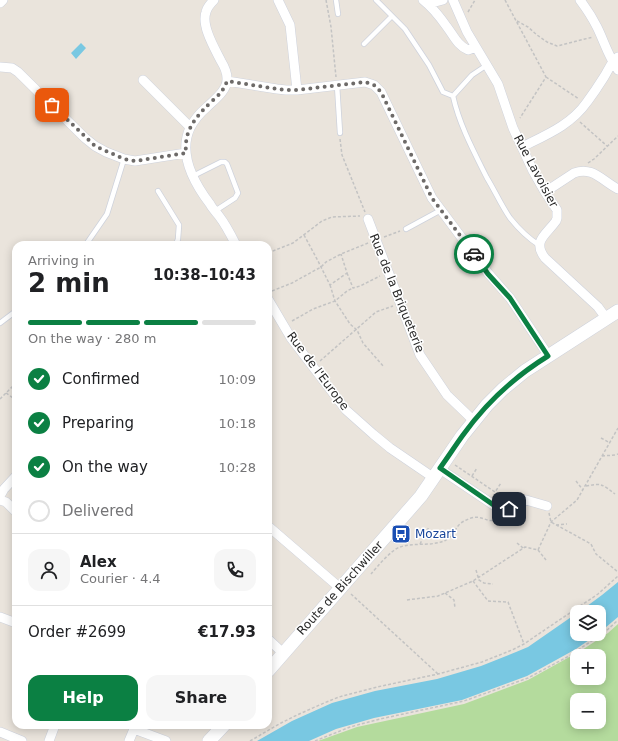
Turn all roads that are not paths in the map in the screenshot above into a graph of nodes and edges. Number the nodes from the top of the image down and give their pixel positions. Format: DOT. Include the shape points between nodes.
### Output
graph roads {
  1 [pos="3,0"];
  2 [pos="214,0"];
  3 [pos="278,0"];
  4 [pos="336,0"];
  5 [pos="376,0"];
  6 [pos="443,0"];
  7 [pos="453,0"];
  8 [pos="580,0"];
  9 [pos="426,2"];
  10 [pos="0,3"];
  11 [pos="338,14"];
  12 [pos="392,16"];
  13 [pos="364,44"];
  14 [pos="476,47"];
  15 [pos="615,59"];
  16 [pos="487,65"];
  17 [pos="0,67"];
  18 [pos="618,70"];
  19 [pos="143,80"];
  20 [pos="227,81"];
  21 [pos="337,85"];
  22 [pos="297,90"];
  23 [pos="453,96"];
  24 [pos="190,127"];
  25 [pos="340,133"];
  26 [pos="522,147"];
  27 [pos="186,153"];
  28 [pos="124,159"];
  29 [pos="193,176"];
  30 [pos="618,189"];
  31 [pos="158,191"];
  32 [pos="545,192"];
  33 [pos="215,210"];
  34 [pos="441,210"];
  35 [pos="368,219"];
  36 [pos="406,229"];
  37 [pos="88,241"];
  38 [pos="178,241"];
  39 [pos="234,241"];
  40 [pos="539,245"];
  41 [pos="272,306"];
  42 [pos="618,311"];
  43 [pos="12,314"];
  44 [pos="606,318"];
  45 [pos="0,323"];
  46 [pos="548,356"];
  47 [pos="474,421"];
  48 [pos="442,470"];
  49 [pos="12,481"];
  50 [pos="0,496"];
  51 [pos="0,500"];
  52 [pos="547,506"];
  53 [pos="12,508"];
  54 [pos="272,529"];
  55 [pos="341,587"];
  56 [pos="0,617"];
  57 [pos="12,622"];
  58 [pos="272,643"];
  59 [pos="283,653"];
  60 [pos="272,666"];
  61 [pos="54,729"];
  62 [pos="220,729"];
  63 [pos="0,732"];
  64 [pos="22,741"];
  65 [pos="49,741"];
  66 [pos="129,741"];
  67 [pos="166,741"];
  68 [pos="209,741"];
  1 -- 10 [label="street"];
  2 -- 20 [label="street" via="206,12 205,22 226,71"];
  3 -- 22 [label="street" via="290,25"];
  4 -- 11 [label="lane"];
  5 -- 12 [label="lane"];
  6 -- 9 [label="street"];
  7 -- 14 [label="street, Rue Lavoisier"];
  8 -- 15 [label="street"];
  9 -- 14 [label="street" via="461,47 468,50"];
  12 -- 13 [label="lane"];
  12 -- 23 [label="lane" via="405,29 429,65 442,92"];
  14 -- 16 [label="street, Rue Lavoisier"];
  15 -- 18 [label="street"];
  15 -- 26 [label="street" via="586,104 574,117 558,130"];
  16 -- 23 [label="lane" via="472,75"];
  16 -- 26 [label="street, Rue Lavoisier" via="498,84"];
  17 -- 28 [label="street" via="12,68 18,72 95,146"];
  19 -- 24 [label="street"];
  20 -- 22 [label="street" via="281,90"];
  20 -- 24 [label="street"];
  21 -- 22 [label="street"];
  21 -- 25 [label="lane"];
  21 -- 34 [label="street" via="365,82 374,85 381,92 432,198"];
  23 -- 40 [label="lane" via="456,110 476,156 501,204 530,240"];
  24 -- 27 [label="street" via="186,139"];
  26 -- 32 [label="street, Rue Lavoisier"];
  27 -- 28 [label="street" via="135,161"];
  27 -- 29 [label="street"];
  28 -- 37 [label="lane" via="107,214"];
  29 -- 33 [label="street"];
  29 -- 33 [label="lane" via="220,162 227,164 238,194"];
  30 -- 32 [label="street" via="588,171 578,171"];
  31 -- 38 [label="lane" via="179,225"];
  32 -- 40 [label="street, Rue Lavoisier" via="557,210 557,218"];
  33 -- 39 [label="street"];
  34 -- 36 [label="lane"];
  34 -- 46 [label="street" via="488,274 510,298"];
  35 -- 47 [label="street, Rue de la Briqueterie" via="420,355 446,395"];
  40 -- 44 [label="street" via="545,258 598,307"];
  41 -- 48 [label="street, Rue de l'Europe" via="291,338 346,410 390,448"];
  42 -- 44 [label="main road, Route de Bischwiller"];
  43 -- 45 [label="lane"];
  44 -- 46 [label="main road, Route de Bischwiller"];
  46 -- 47 [label="main road, Route de Bischwiller" via="503,389"];
  47 -- 48 [label="main road, Route de Bischwiller"];
  48 -- 52 [label="street, Rue de l'Europe" via="498,508 509,509 526,500"];
  48 -- 55 [label="main road, Route de Bischwiller"];
  49 -- 50 [label="street"];
  51 -- 53 [label="street"];
  54 -- 55 [label="street"];
  55 -- 59 [label="main road, Route de Bischwiller"];
  56 -- 57 [label="street"];
  58 -- 59 [label="street"];
  59 -- 60 [label="main road, Route de Bischwiller"];
  61 -- 65 [label="street"];
  62 -- 68 [label="main road"];
  63 -- 64 [label="street"];
  66 -- 67 [label="street" via="134,729"];
}
